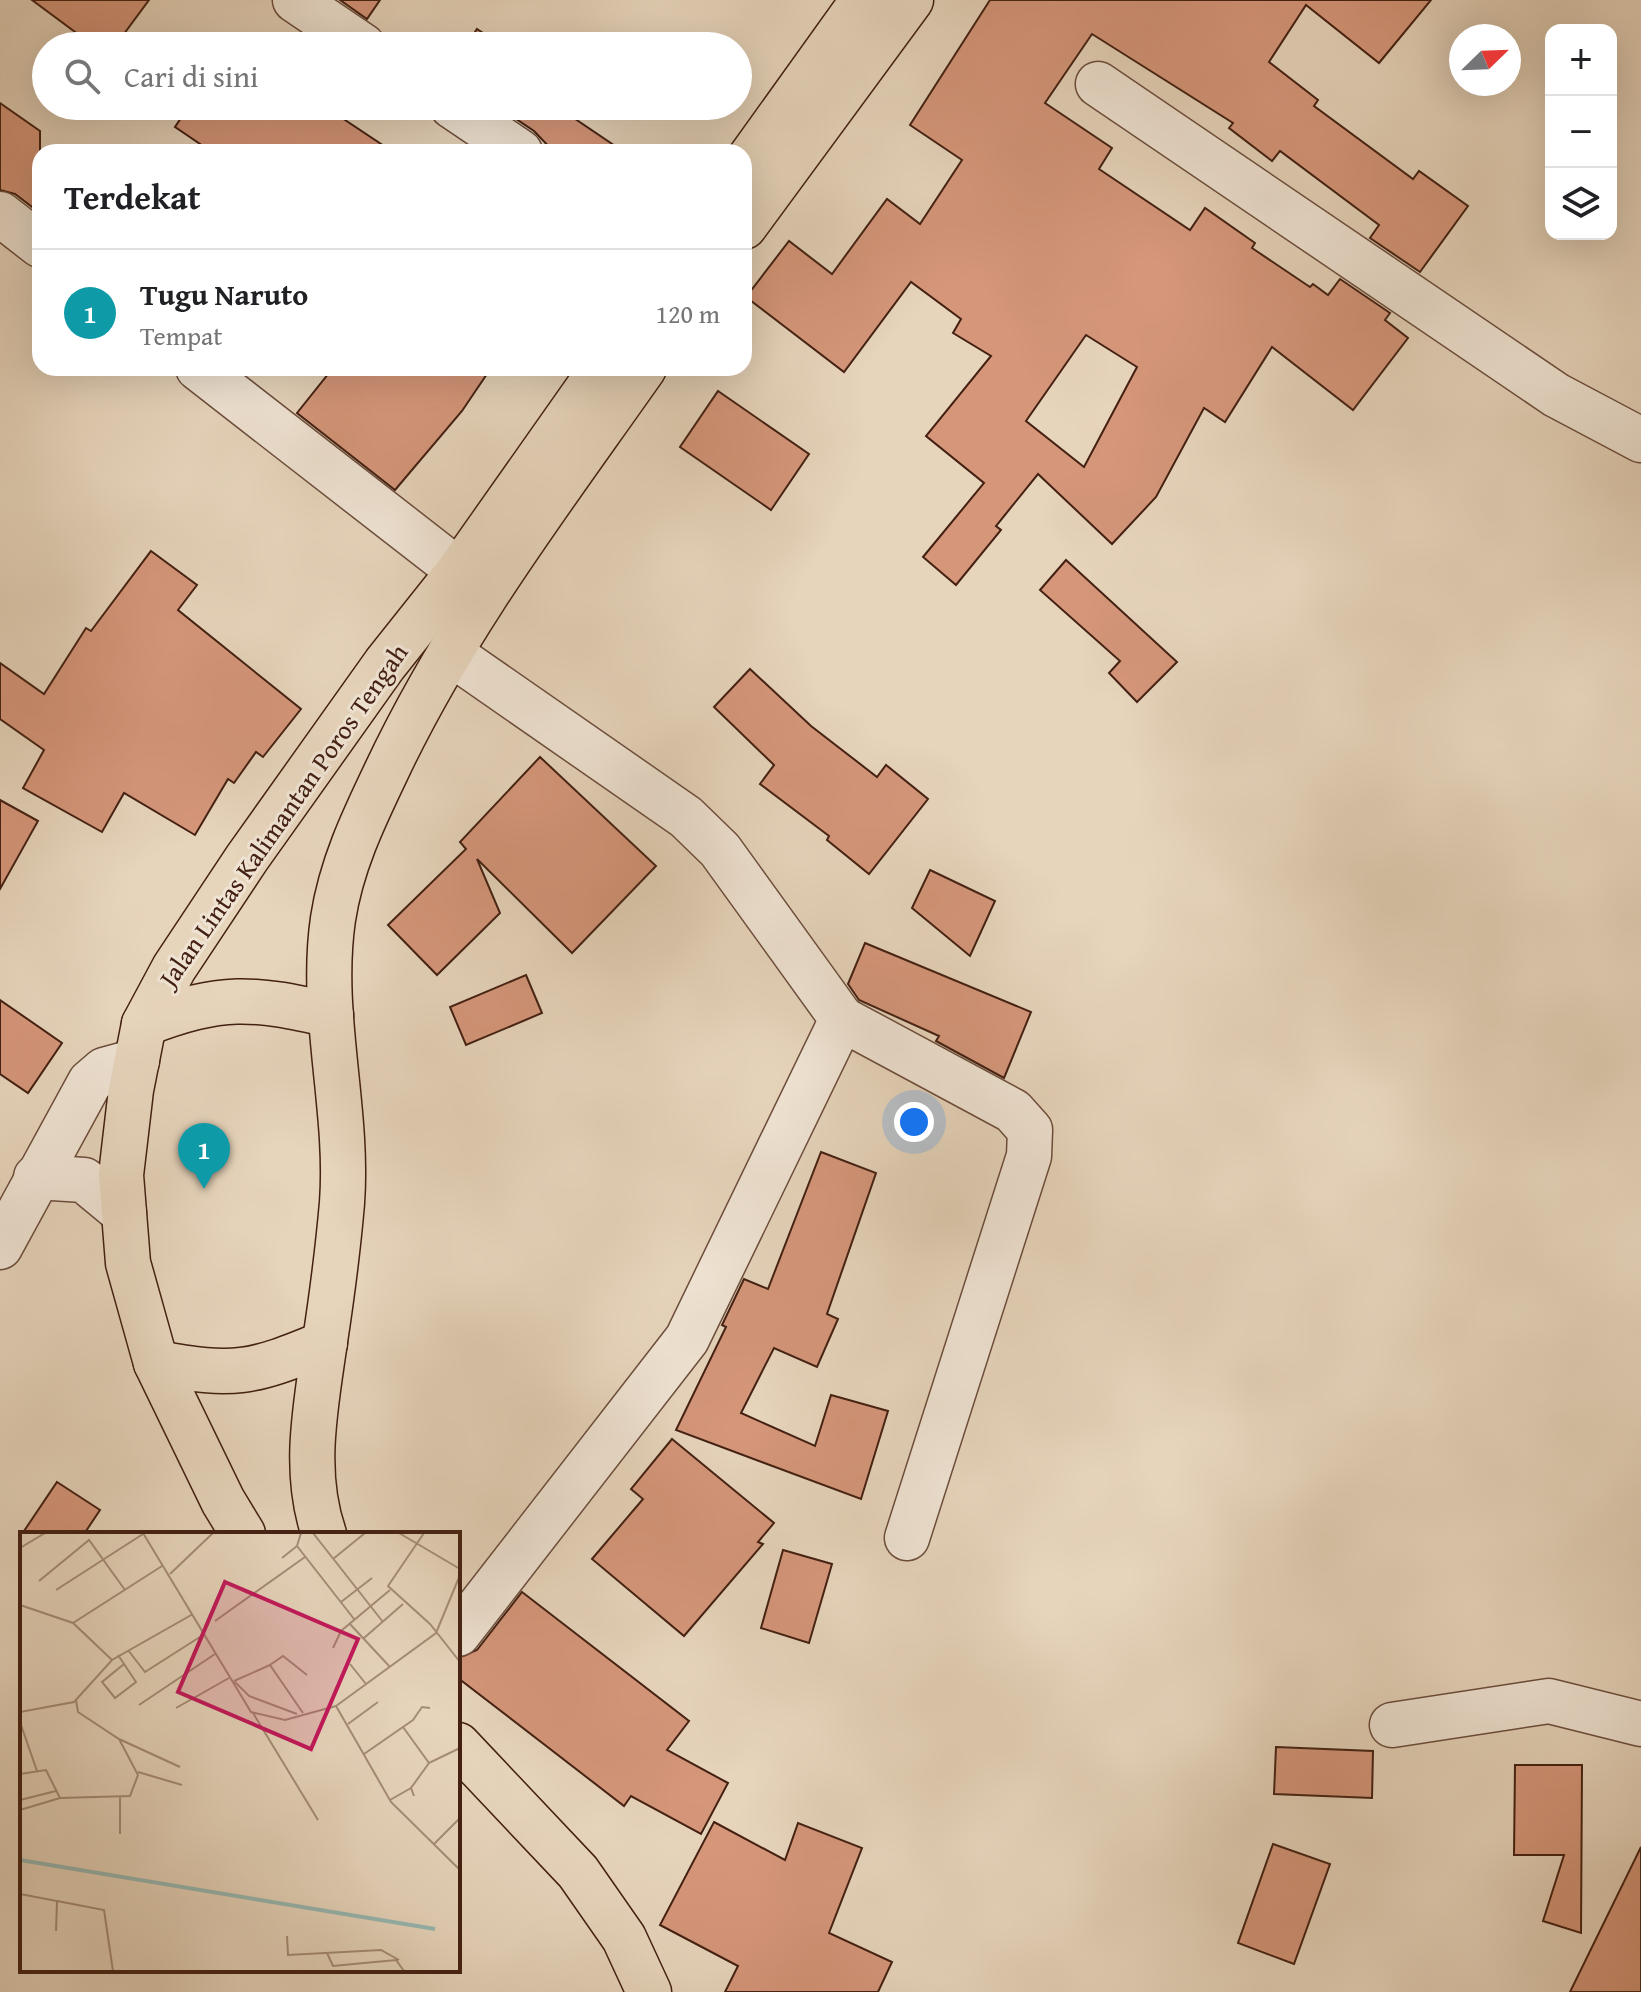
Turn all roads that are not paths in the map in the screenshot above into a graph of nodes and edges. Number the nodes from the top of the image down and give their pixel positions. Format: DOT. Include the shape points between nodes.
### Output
graph roads {
  1 [pos="295,0"];
  2 [pos="863,0"];
  3 [pos="911,0"];
  4 [pos="342,32"];
  5 [pos="1098,84"];
  6 [pos="473,120"];
  7 [pos="508,144"];
  8 [pos="752,155"];
  9 [pos="0,214"];
  10 [pos="752,216"];
  11 [pos="32,239"];
  12 [pos="208,376"];
  13 [pos="596,376"];
  14 [pos="638,376"];
  15 [pos="1641,440"];
  16 [pos="459,571"];
  17 [pos="450,653"];
  18 [pos="331,1015"];
  19 [pos="842,1019"];
  20 [pos="140,1042"];
  21 [pos="36,1177"];
  22 [pos="124,1213"];
  23 [pos="0,1247"];
  24 [pos="325,1343"];
  25 [pos="156,1363"];
  26 [pos="242,1532"];
  27 [pos="323,1532"];
  28 [pos="907,1538"];
  29 [pos="460,1631"];
  30 [pos="1641,1724"];
  31 [pos="1392,1725"];
  32 [pos="460,1747"];
  33 [pos="649,1992"];
  1 -- 4 [label="street"];
  2 -- 8 [label="main road"];
  3 -- 10 [label="main road"];
  5 -- 15 [label="street" via="1556,395"];
  6 -- 7 [label="street"];
  9 -- 11 [label="street"];
  12 -- 16 [label="street"];
  13 -- 16 [label="main road, Jalan Lintas Kalimantan Poros Tengah"];
  14 -- 17 [label="main road, Jalan Lintas Kalimantan Poros Tengah"];
  16 -- 20 [label="main road, Jalan Lintas Kalimantan Poros Tengah" via="385,664 247,858 174,968"];
  17 -- 18 [label="main road, Jalan Lintas Kalimantan Poros Tengah" via="421,697 349,849 333,920"];
  17 -- 19 [label="street" via="686,817 720,850"];
  18 -- 20 [label="main road" via="267,1000 232,999"];
  18 -- 24 [label="main road, Jalan Lintas Kalimantan Poros Tengah" via="342,1200"];
  19 -- 28 [label="street" via="1013,1111 1030,1130 1029,1156"];
  19 -- 29 [label="street" via="687,1339"];
  20 -- 21 [label="street" via="90,1082"];
  20 -- 22 [label="main road, Jalan Lintas Kalimantan Poros Tengah" via="121,1175"];
  21 -- 22 [label="street" via="84,1180"];
  21 -- 23 [label="street"];
  22 -- 25 [label="main road, Jalan Lintas Kalimantan Poros Tengah" via="128,1263"];
  24 -- 25 [label="main road" via="263,1369 238,1372"];
  24 -- 27 [label="main road, Jalan Lintas Kalimantan Poros Tengah" via="312,1451 316,1512"];
  25 -- 26 [label="main road, Jalan Lintas Kalimantan Poros Tengah"];
  30 -- 31 [label="street" via="1549,1701"];
  32 -- 33 [label="main road" via="578,1872 624,1938"];
}
